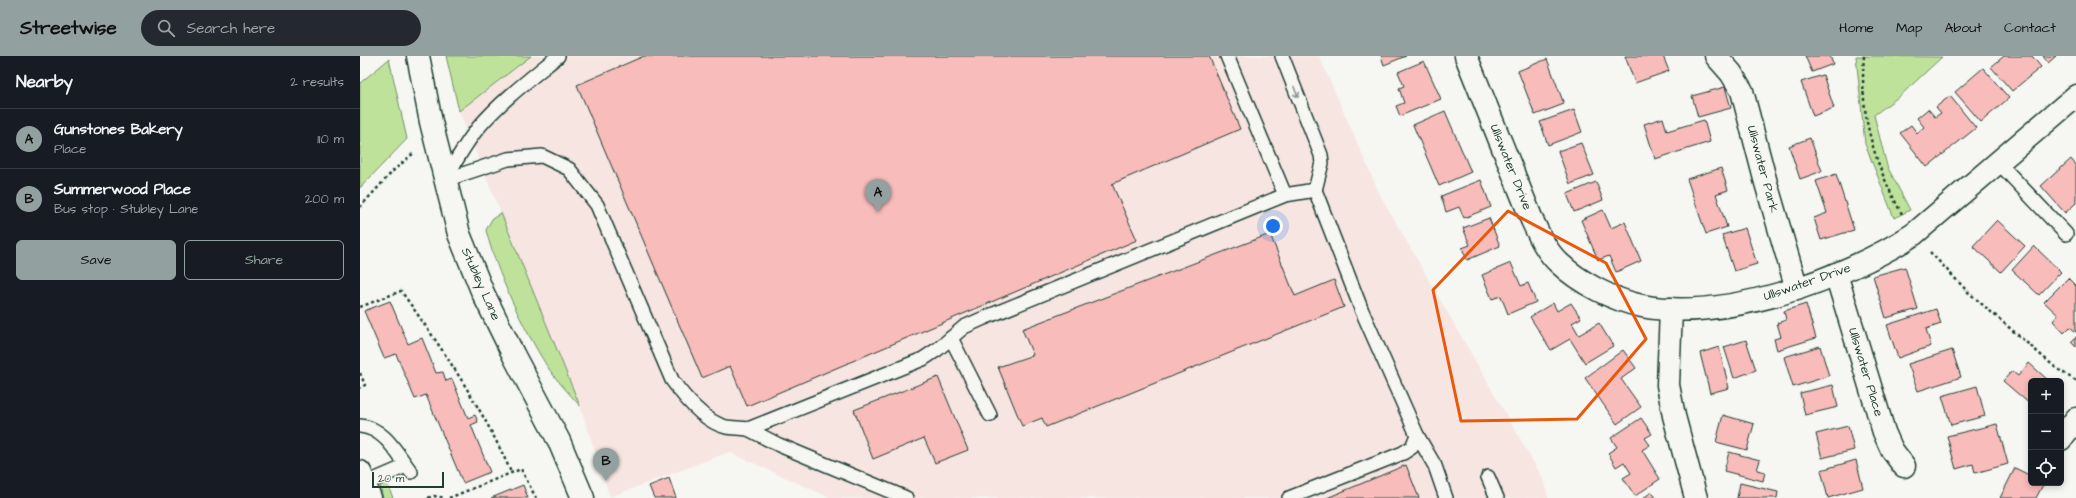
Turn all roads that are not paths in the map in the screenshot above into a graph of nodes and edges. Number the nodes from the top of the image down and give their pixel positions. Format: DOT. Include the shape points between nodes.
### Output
graph roads {
  1 [pos="418,56"];
  2 [pos="558,56"];
  3 [pos="1227,56"];
  4 [pos="1282,56"];
  5 [pos="1466,56"];
  6 [pos="1716,56"];
  7 [pos="2076,96"];
  8 [pos="1998,162"];
  9 [pos="444,180"];
  10 [pos="1315,190"];
  11 [pos="1285,195"];
  12 [pos="2066,234"];
  13 [pos="1836,274"];
  14 [pos="1797,289"];
  15 [pos="1671,309"];
  16 [pos="951,338"];
  17 [pos="990,415"];
  18 [pos="2076,419"];
  19 [pos="360,426"];
  20 [pos="748,429"];
  21 [pos="1417,435"];
  22 [pos="2064,435"];
  23 [pos="1904,466"];
  24 [pos="1488,477"];
  25 [pos="365,485"];
  26 [pos="583,498"];
  27 [pos="906,498"];
  28 [pos="1289,498"];
  29 [pos="1446,498"];
  30 [pos="1497,498"];
  31 [pos="1696,498"];
  1 -- 9 [label="street, Stubley Lane"];
  2 -- 9 [label="lane" via="515,91 478,128"];
  3 -- 11 [label="lane"];
  4 -- 10 [label="lane, one-way" via="1321,155 1322,163"];
  5 -- 15 [label="street, Ullswater Drive" via="1544,245 1559,263 1582,280 1611,295 1640,306"];
  6 -- 14 [label="street, Ullswater Park" via="1731,72 1742,91"];
  7 -- 8 [label="street, Ullswater Drive"];
  8 -- 12 [label="lane"];
  8 -- 13 [label="street, Ullswater Drive" via="1914,234 1863,263"];
  9 -- 20 [label="lane" via="508,159 542,156 568,170 597,205 672,380 703,414 725,426"];
  9 -- 26 [label="street, Stubley Lane" via="459,234 483,293 559,441"];
  10 -- 11 [label="lane"];
  10 -- 21 [label="lane" via="1362,311"];
  11 -- 16 [label="lane" via="984,318 964,327"];
  13 -- 14 [label="street, Ullswater Drive"];
  13 -- 23 [label="street, Ullswater Place" via="1884,432 1892,450"];
  14 -- 15 [label="street, Ullswater Drive" via="1749,301"];
  15 -- 31 [label="street" via="1668,385"];
  16 -- 17 [label="lane"];
  16 -- 20 [label="lane" via="923,359"];
  18 -- 22 [label="street"];
  19 -- 25 [label="lane" via="382,434 408,469"];
  20 -- 27 [label="lane" via="779,445"];
  21 -- 28 [label="lane" via="1412,447 1403,453"];
  21 -- 29 [label="lane" via="1434,466"];
  24 -- 30 [label="lane"];
}
